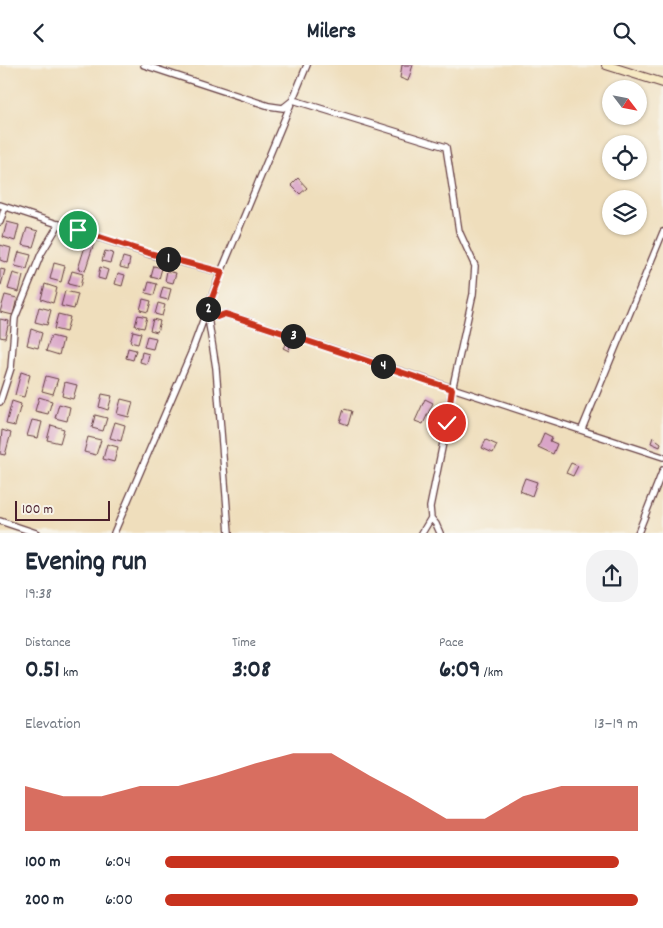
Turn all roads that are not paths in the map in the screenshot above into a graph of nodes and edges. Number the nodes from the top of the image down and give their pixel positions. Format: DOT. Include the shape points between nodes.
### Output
graph roads {
  1 [pos="144,65"];
  2 [pos="307,65"];
  3 [pos="606,65"];
  4 [pos="663,83"];
  5 [pos="293,100"];
  6 [pos="2,206"];
  7 [pos="0,222"];
  8 [pos="59,224"];
  9 [pos="663,231"];
  10 [pos="222,272"];
  11 [pos="207,311"];
  12 [pos="452,389"];
  13 [pos="0,402"];
  14 [pos="582,429"];
  15 [pos="663,457"];
  16 [pos="663,470"];
  17 [pos="431,518"];
  18 [pos="0,521"];
  19 [pos="36,533"];
  20 [pos="114,533"];
  21 [pos="229,533"];
  22 [pos="422,533"];
  23 [pos="440,533"];
  24 [pos="638,533"];
  1 -- 5 [label="street" via="269,106 283,108"];
  2 -- 5 [label="street"];
  3 -- 4 [label="main road"];
  5 -- 10 [label="street"];
  5 -- 12 [label="street" via="446,147 460,231 475,266 473,294"];
  6 -- 7 [label="street"];
  6 -- 8 [label="street"];
  8 -- 10 [label="street" via="158,256"];
  8 -- 13 [label="street" via="41,253 15,318 11,368"];
  9 -- 14 [label="street"];
  10 -- 11 [label="street"];
  11 -- 12 [label="street" via="217,317 232,316"];
  11 -- 20 [label="street"];
  11 -- 21 [label="street" via="216,368"];
  12 -- 14 [label="street"];
  12 -- 17 [label="street" via="430,507"];
  14 -- 15 [label="street"];
  16 -- 24 [label="street"];
  17 -- 22 [label="street"];
  17 -- 23 [label="street"];
  18 -- 19 [label="street"];
}
